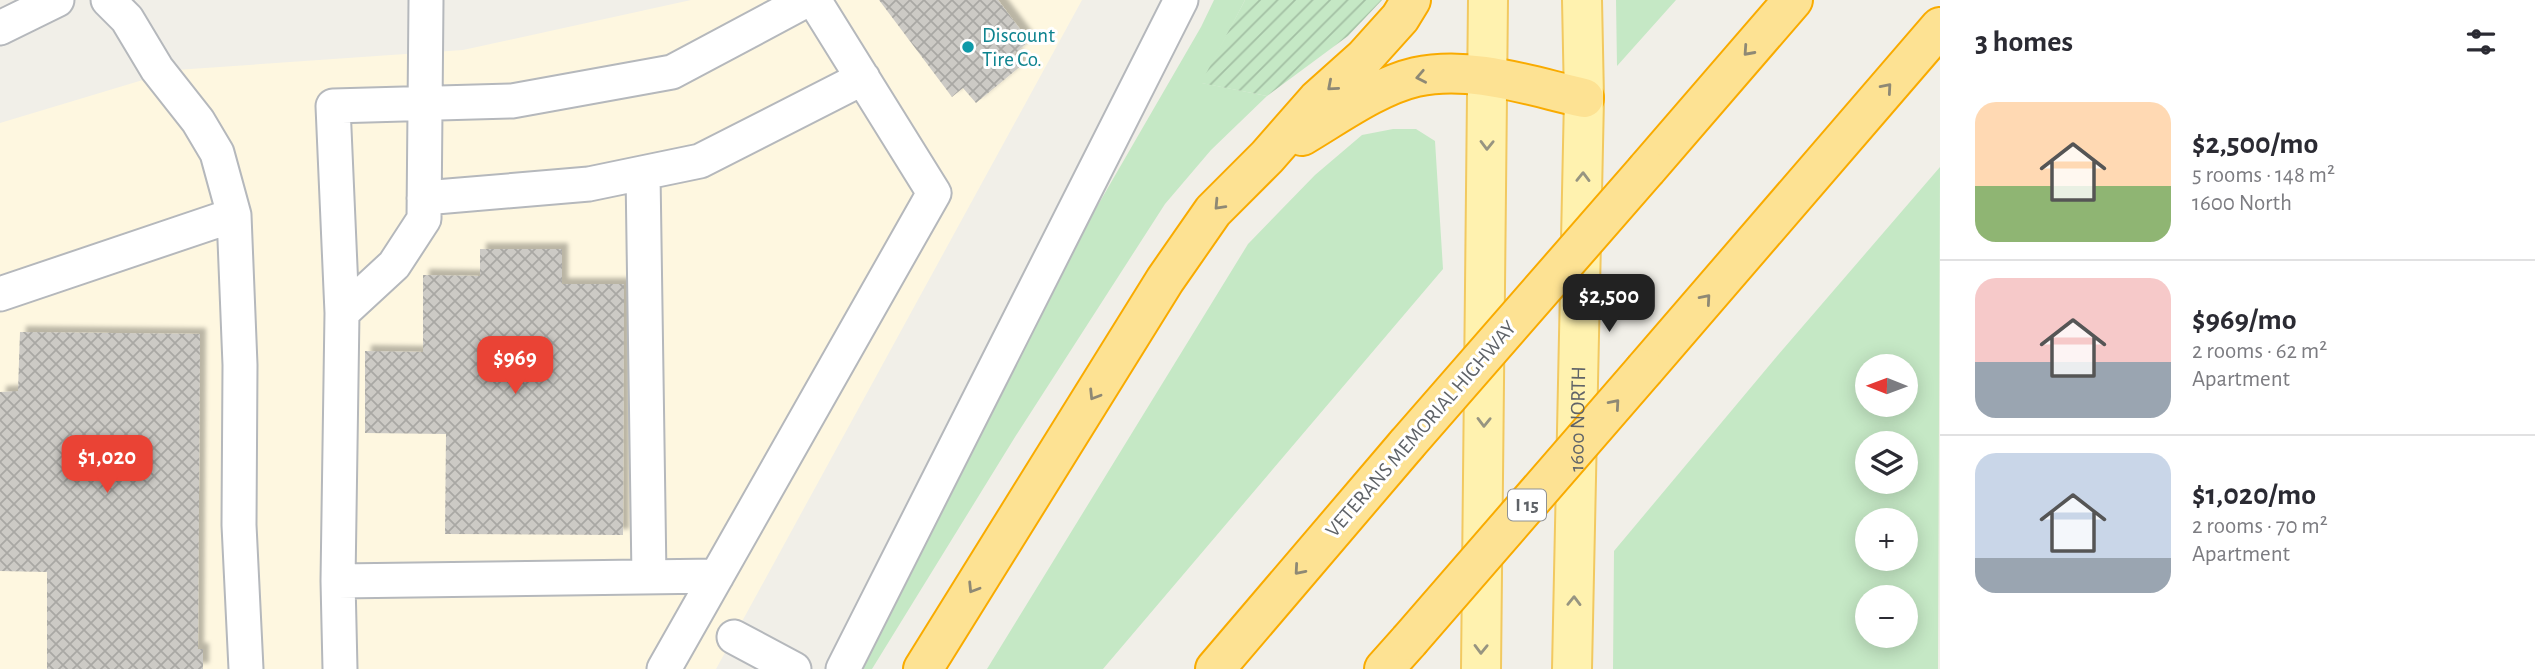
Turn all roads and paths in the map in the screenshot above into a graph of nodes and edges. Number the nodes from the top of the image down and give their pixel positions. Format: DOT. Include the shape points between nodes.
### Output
graph roads {
  1 [pos="57,0"];
  2 [pos="108,0"];
  3 [pos="425,0"];
  4 [pos="807,0"];
  5 [pos="814,0"];
  6 [pos="1181,0"];
  7 [pos="1411,0"];
  8 [pos="1488,0"];
  9 [pos="1581,0"];
  10 [pos="1793,0"];
  11 [pos="1940,27"];
  12 [pos="0,28"];
  13 [pos="1488,77"];
  14 [pos="863,78"];
  15 [pos="1584,98"];
  16 [pos="425,103"];
  17 [pos="1267,157"];
  18 [pos="643,173"];
  19 [pos="424,198"];
  20 [pos="234,215"];
  21 [pos="0,295"];
  22 [pos="342,313"];
  23 [pos="717,576"];
  24 [pos="649,577"];
  25 [pos="338,581"];
  26 [pos="734,637"];
  27 [pos="246,669"];
  28 [pos="340,669"];
  29 [pos="664,669"];
  30 [pos="794,669"];
  31 [pos="843,669"];
  32 [pos="923,669"];
  33 [pos="1215,669"];
  34 [pos="1384,669"];
  35 [pos="1481,669"];
  36 [pos="1572,669"];
  1 -- 12 [label="street"];
  2 -- 20 [label="street" via="127,19 217,153"];
  3 -- 16 [label="street"];
  4 -- 16 [label="street" via="672,72 512,102"];
  5 -- 14 [label="street"];
  6 -- 31 [label="street"];
  7 -- 17 [label="highway, one-way" via="1364,58 1317,100"];
  8 -- 13 [label="main road"];
  9 -- 15 [label="main road, 1600 NORTH"];
  10 -- 33 [label="highway, VETERANS MEMORIAL HIGHWAY, one-way, bridge"];
  34 -- 11 [label="highway, I 15, one-way, bridge"];
  13 -- 15 [label="highway"];
  13 -- 17 [label="highway, one-way" via="1456,72 1415,77 1370,96"];
  13 -- 35 [label="main road, one-way"];
  14 -- 18 [label="street" via="700,162"];
  14 -- 23 [label="street" via="934,192"];
  36 -- 15 [label="main road, 1600 NORTH, one-way"];
  16 -- 19 [label="street"];
  16 -- 22 [label="street" via="332,106"];
  17 -- 32 [label="highway, one-way" via="1213,211 1165,280"];
  18 -- 19 [label="street" via="589,184"];
  18 -- 24 [label="street"];
  19 -- 22 [label="street" via="424,219 394,265"];
  20 -- 21 [label="street"];
  20 -- 27 [label="street"];
  22 -- 25 [label="street"];
  23 -- 24 [label="street"];
  23 -- 29 [label="street"];
  24 -- 25 [label="street"];
  25 -- 28 [label="street"];
  26 -- 30 [label="street"];
}
